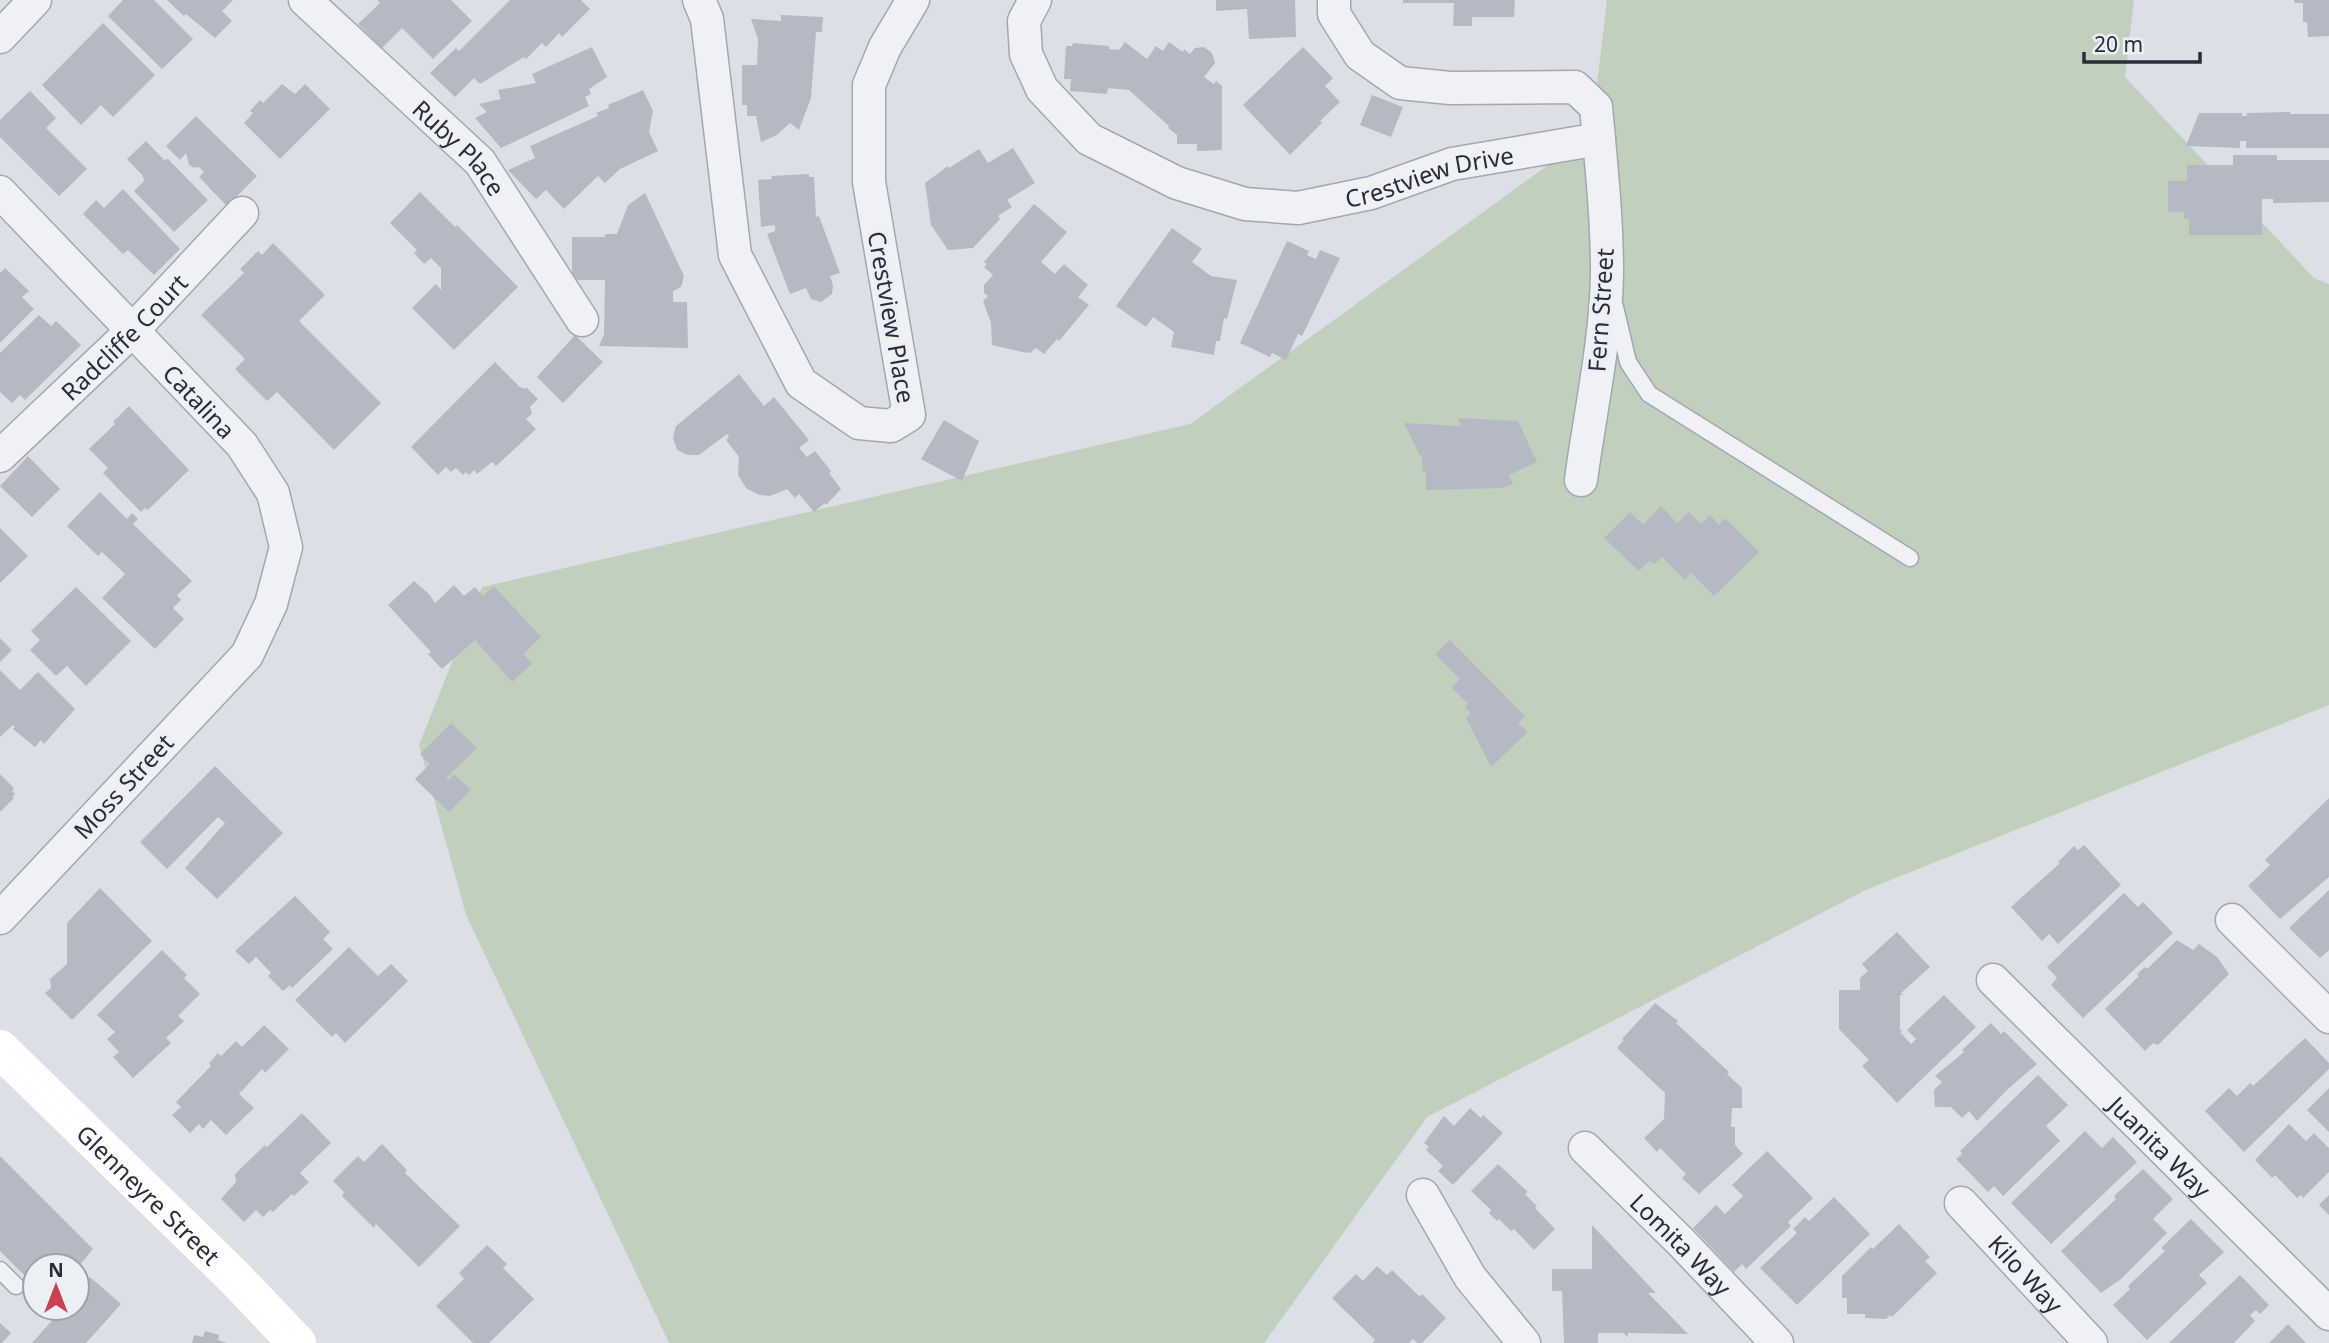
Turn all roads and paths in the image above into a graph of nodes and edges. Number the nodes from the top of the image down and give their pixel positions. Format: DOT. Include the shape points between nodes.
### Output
graph roads {
  1 [pos="35,0"];
  2 [pos="305,0"];
  3 [pos="699,0"];
  4 [pos="913,0"];
  5 [pos="1035,0"];
  6 [pos="1334,0"];
  7 [pos="0,37"];
  8 [pos="1599,139"];
  9 [pos="0,192"];
  10 [pos="242,213"];
  11 [pos="1607,274"];
  12 [pos="582,320"];
  13 [pos="132,331"];
  14 [pos="0,456"];
  15 [pos="1581,480"];
  16 [pos="1910,558"];
  17 [pos="247,655"];
  18 [pos="0,918"];
  19 [pos="2232,920"];
  20 [pos="1993,979"];
  21 [pos="2329,1017"];
  22 [pos="0,1049"];
  23 [pos="1585,1149"];
  24 [pos="1423,1195"];
  25 [pos="1961,1203"];
  26 [pos="0,1270"];
  27 [pos="16,1286"];
  28 [pos="2329,1314"];
  29 [pos="297,1343"];
  30 [pos="1524,1343"];
  31 [pos="1777,1343"];
  32 [pos="2091,1343"];
  1 -- 7 [label="street"];
  2 -- 12 [label="street, Ruby Place" via="480,162"];
  3 -- 4 [label="street, Crestview Place" via="707,19 735,255 801,383 859,423 891,425 909,415 869,182 869,85"];
  5 -- 8 [label="street, Crestview Drive" via="1024,21 1026,54 1042,89 1089,139 1177,183 1245,204 1298,208 1371,193 1452,164"];
  6 -- 8 [label="street" via="1334,14 1360,55 1400,82 1450,88 1575,87 1596,107"];
  8 -- 11 [label="street, Fern Street"];
  9 -- 13 [label="street, Catalina"];
  10 -- 13 [label="street, Radcliffe Court"];
  11 -- 15 [label="street, Fern Street"];
  11 -- 16 [label="lane" via="1628,362 1649,394"];
  13 -- 14 [label="street, Radcliffe Court"];
  13 -- 17 [label="street, Catalina" via="242,445 273,493 286,547 271,604"];
  17 -- 18 [label="street, Moss Street"];
  19 -- 21 [label="street"];
  20 -- 28 [label="street, Juanita Way"];
  22 -- 29 [label="street, Glenneyre Street"];
  23 -- 31 [label="street, Lomita Way"];
  24 -- 30 [label="street" via="1470,1277"];
  25 -- 32 [label="street, Kilo Way"];
  26 -- 27 [label="lane"];
}
